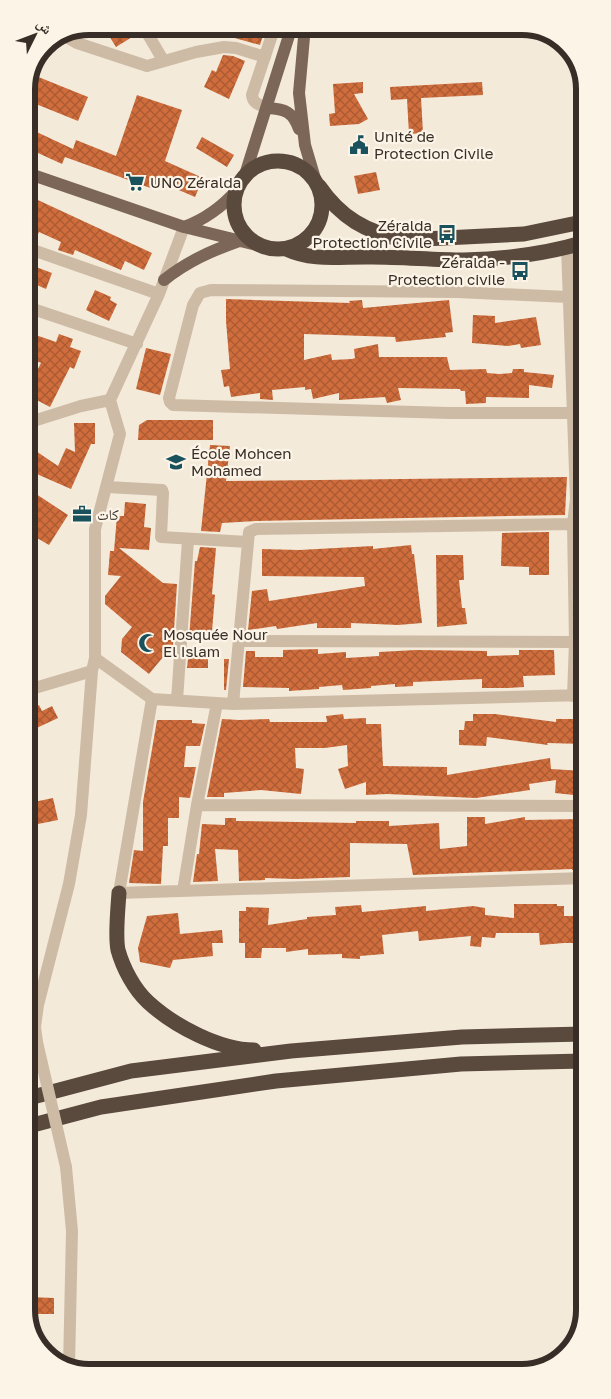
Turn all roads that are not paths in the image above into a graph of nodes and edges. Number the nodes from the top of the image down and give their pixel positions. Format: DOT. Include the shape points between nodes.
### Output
graph roads {
  1 [pos="148,35"];
  2 [pos="272,35"];
  3 [pos="289,35"];
  4 [pos="304,35"];
  5 [pos="70,39"];
  6 [pos="265,57"];
  7 [pos="163,60"];
  8 [pos="268,108"];
  9 [pos="305,145"];
  10 [pos="35,177"];
  11 [pos="240,184"];
  12 [pos="317,184"];
  13 [pos="576,223"];
  14 [pos="184,227"];
  15 [pos="240,241"];
  16 [pos="576,245"];
  17 [pos="262,246"];
  18 [pos="567,247"];
  19 [pos="286,249"];
  20 [pos="35,251"];
  21 [pos="164,280"];
  22 [pos="159,294"];
  23 [pos="576,295"];
  24 [pos="568,297"];
  25 [pos="35,310"];
  26 [pos="137,344"];
  27 [pos="576,382"];
  28 [pos="576,398"];
  29 [pos="110,400"];
  30 [pos="573,412"];
  31 [pos="35,420"];
  32 [pos="576,455"];
  33 [pos="107,487"];
  34 [pos="576,514"];
  35 [pos="574,524"];
  36 [pos="188,540"];
  37 [pos="248,542"];
  38 [pos="576,558"];
  39 [pos="576,634"];
  40 [pos="239,641"];
  41 [pos="575,642"];
  42 [pos="576,660"];
  43 [pos="93,665"];
  44 [pos="35,686"];
  45 [pos="576,695"];
  46 [pos="152,699"];
  47 [pos="177,700"];
  48 [pos="217,703"];
  49 [pos="233,704"];
  50 [pos="197,805"];
  51 [pos="576,806"];
  52 [pos="576,878"];
  53 [pos="183,891"];
  54 [pos="119,893"];
  55 [pos="35,1027"];
  56 [pos="35,1027"];
  57 [pos="576,1034"];
  58 [pos="291,1051"];
  59 [pos="576,1061"];
  60 [pos="35,1096"];
  61 [pos="35,1124"];
  62 [pos="69,1360"];
  1 -- 7 [label="street"];
  2 -- 6 [label="street"];
  3 -- 8 [label="main road"];
  4 -- 9 [label="main road" via="298,93"];
  5 -- 7 [label="street" via="148,66"];
  6 -- 7 [label="street" via="224,47"];
  6 -- 8 [label="street" via="252,100"];
  8 -- 9 [label="main road" via="282,109 296,119"];
  8 -- 11 [label="main road"];
  9 -- 12 [label="main road"];
  10 -- 14 [label="main road"];
  11 -- 12 [label="highway" via="254,168 281,161 306,171"];
  11 -- 14 [label="main road" via="219,208"];
  11 -- 17 [label="highway" via="234,203 238,222 250,239"];
  12 -- 13 [label="highway" via="334,206 353,221 386,236 404,240 524,234"];
  12 -- 19 [label="highway" via="322,198 320,220 307,239"];
  14 -- 15 [label="main road"];
  14 -- 21 [label="street"];
  15 -- 17 [label="main road"];
  15 -- 21 [label="main road" via="207,252"];
  16 -- 18 [label="highway"];
  17 -- 19 [label="highway"];
  18 -- 19 [label="highway" via="464,260 317,257"];
  18 -- 24 [label="street"];
  20 -- 22 [label="street"];
  21 -- 22 [label="street"];
  22 -- 26 [label="street"];
  23 -- 24 [label="street"];
  24 -- 27 [label="street"];
  24 -- 30 [label="street" via="211,290 200,293 192,305 169,398 173,405 449,414"];
  25 -- 26 [label="street"];
  26 -- 29 [label="street"];
  28 -- 30 [label="street"];
  29 -- 31 [label="street"];
  29 -- 33 [label="street" via="120,434"];
  30 -- 32 [label="street"];
  33 -- 36 [label="street" via="160,488 163,493 160,536"];
  33 -- 43 [label="street" via="95,529"];
  34 -- 35 [label="street"];
  35 -- 37 [label="street" via="256,529 249,532"];
  35 -- 38 [label="street"];
  36 -- 37 [label="street"];
  36 -- 47 [label="street"];
  37 -- 40 [label="street"];
  39 -- 41 [label="street"];
  40 -- 41 [label="street"];
  40 -- 49 [label="street"];
  41 -- 42 [label="street"];
  43 -- 44 [label="street"];
  43 -- 46 [label="street"];
  43 -- 55 [label="street, bridge" via="81,815 69,884"];
  45 -- 49 [label="street"];
  46 -- 47 [label="street"];
  46 -- 54 [label="street"];
  47 -- 48 [label="street"];
  48 -- 49 [label="street"];
  48 -- 50 [label="street"];
  50 -- 51 [label="street"];
  50 -- 53 [label="street"];
  52 -- 53 [label="street"];
  53 -- 54 [label="street"];
  54 -- 58 [label="highway" via="118,948 132,982 148,1002 174,1021 213,1041 245,1050"];
  56 -- 62 [label="street, bridge" via="66,1167 72,1230"];
  57 -- 58 [label="highway" via="462,1037"];
  58 -- 60 [label="highway" via="131,1071"];
  59 -- 61 [label="highway" via="461,1064 276,1081 100,1107"];
}
